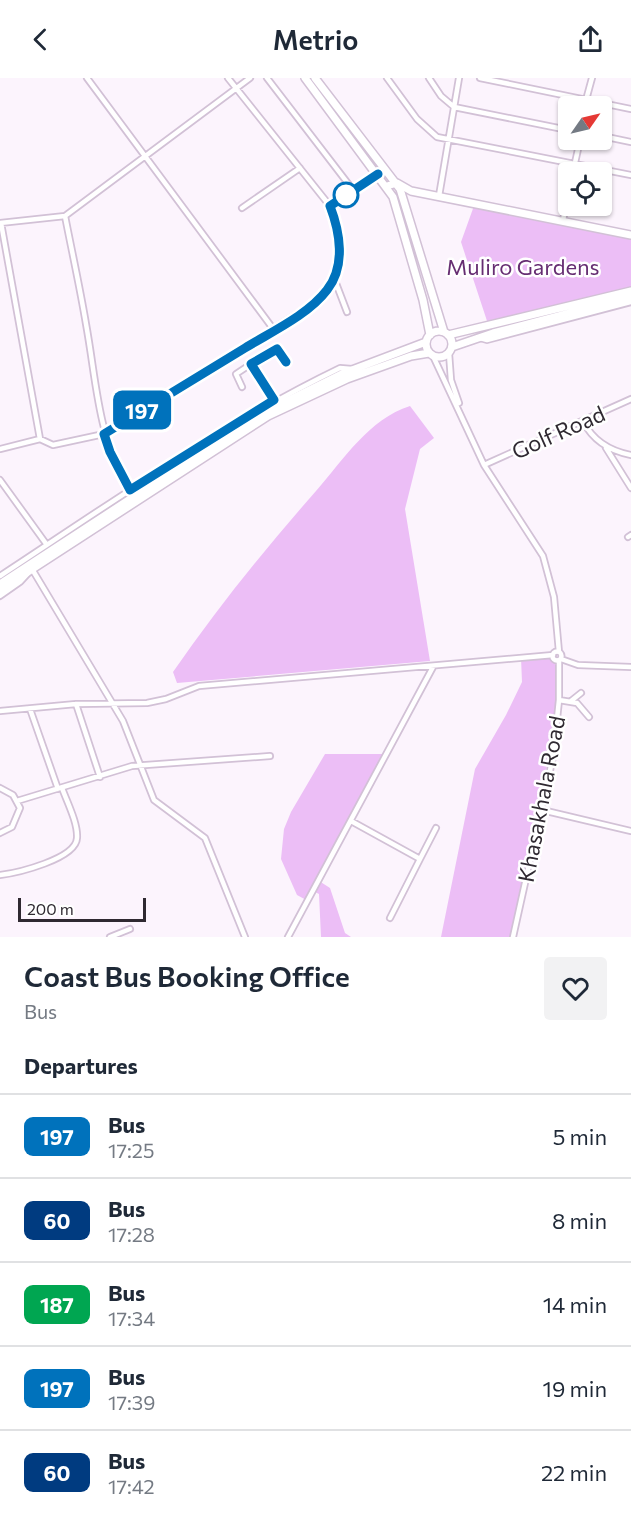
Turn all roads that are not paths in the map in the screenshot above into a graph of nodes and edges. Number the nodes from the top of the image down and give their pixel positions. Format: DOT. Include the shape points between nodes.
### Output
graph roads {
  1 [pos="87,78"];
  2 [pos="228,78"];
  3 [pos="250,78"];
  4 [pos="267,78"];
  5 [pos="305,78"];
  6 [pos="315,78"];
  7 [pos="387,78"];
  8 [pos="429,78"];
  9 [pos="459,78"];
  10 [pos="480,78"];
  11 [pos="592,78"];
  12 [pos="236,88"];
  13 [pos="567,96"];
  14 [pos="587,96"];
  15 [pos="332,100"];
  16 [pos="325,105"];
  17 [pos="612,105"];
  18 [pos="454,107"];
  19 [pos="631,109"];
  20 [pos="558,128"];
  21 [pos="359,134"];
  22 [pos="612,138"];
  23 [pos="352,139"];
  24 [pos="448,139"];
  25 [pos="631,142"];
  26 [pos="146,158"];
  27 [pos="560,162"];
  28 [pos="300,168"];
  29 [pos="612,171"];
  30 [pos="378,174"];
  31 [pos="631,174"];
  32 [pos="397,183"];
  33 [pos="387,186"];
  34 [pos="353,190"];
  35 [pos="411,191"];
  36 [pos="402,196"];
  37 [pos="439,196"];
  38 [pos="393,197"];
  39 [pos="330,206"];
  40 [pos="242,208"];
  41 [pos="65,216"];
  42 [pos="564,216"];
  43 [pos="563,221"];
  44 [pos="0,223"];
  45 [pos="631,235"];
  46 [pos="334,278"];
  47 [pos="631,289"];
  48 [pos="631,297"];
  49 [pos="433,298"];
  50 [pos="423,300"];
  51 [pos="631,302"];
  52 [pos="347,312"];
  53 [pos="274,330"];
  54 [pos="446,334"];
  55 [pos="430,335"];
  56 [pos="479,337"];
  57 [pos="426,342"];
  58 [pos="450,350"];
  59 [pos="431,354"];
  60 [pos="286,362"];
  61 [pos="251,364"];
  62 [pos="354,369"];
  63 [pos="242,387"];
  64 [pos="631,399"];
  65 [pos="274,400"];
  66 [pos="583,421"];
  67 [pos="465,423"];
  68 [pos="104,434"];
  69 [pos="40,439"];
  70 [pos="606,448"];
  71 [pos="0,449"];
  72 [pos="631,455"];
  73 [pos="484,465"];
  74 [pos="158,472"];
  75 [pos="170,472"];
  76 [pos="0,480"];
  77 [pos="631,488"];
  78 [pos="130,490"];
  79 [pos="47,545"];
  80 [pos="32,569"];
  81 [pos="0,576"];
  82 [pos="0,584"];
  83 [pos="0,590"];
  84 [pos="0,596"];
  85 [pos="559,652"];
  86 [pos="553,656"];
  87 [pos="560,660"];
  88 [pos="433,667"];
  89 [pos="631,667"];
  90 [pos="581,693"];
  91 [pos="559,700"];
  92 [pos="571,701"];
  93 [pos="113,703"];
  94 [pos="76,704"];
  95 [pos="30,709"];
  96 [pos="0,711"];
  97 [pos="589,717"];
  98 [pos="270,756"];
  99 [pos="141,766"];
  100 [pos="100,777"];
  101 [pos="0,788"];
  102 [pos="60,789"];
  103 [pos="18,801"];
  104 [pos="542,810"];
  105 [pos="351,822"];
  106 [pos="436,828"];
  107 [pos="631,831"];
  108 [pos="0,833"];
  109 [pos="420,859"];
  110 [pos="0,875"];
  111 [pos="390,918"];
  112 [pos="130,929"];
  113 [pos="110,937"];
  114 [pos="245,937"];
  115 [pos="288,937"];
  116 [pos="513,937"];
  1 -- 26 [label="street"];
  2 -- 12 [label="street"];
  3 -- 12 [label="street"];
  4 -- 34 [label="street"];
  5 -- 16 [label="main road"];
  6 -- 15 [label="main road"];
  7 -- 24 [label="street" via="425,128"];
  8 -- 18 [label="street"];
  9 -- 18 [label="street"];
  10 -- 13 [label="street"];
  11 -- 14 [label="street"];
  12 -- 26 [label="street"];
  12 -- 28 [label="street"];
  15 -- 16 [label="main road"];
  15 -- 21 [label="main road"];
  16 -- 23 [label="main road"];
  17 -- 19 [label="street"];
  18 -- 20 [label="street"];
  18 -- 24 [label="street"];
  21 -- 23 [label="main road"];
  21 -- 32 [label="main road"];
  22 -- 25 [label="street"];
  23 -- 30 [label="main road"];
  24 -- 27 [label="street"];
  24 -- 37 [label="street"];
  26 -- 41 [label="street"];
  26 -- 53 [label="street"];
  28 -- 39 [label="street"];
  28 -- 40 [label="street"];
  29 -- 31 [label="street"];
  30 -- 33 [label="main road"];
  30 -- 34 [label="street"];
  32 -- 33 [label="main road"];
  32 -- 35 [label="main road"];
  32 -- 36 [label="main road"];
  33 -- 38 [label="main road"];
  34 -- 39 [label="street"];
  35 -- 36 [label="main road"];
  35 -- 37 [label="main road"];
  36 -- 38 [label="main road"];
  36 -- 49 [label="main road"];
  37 -- 43 [label="main road"];
  38 -- 50 [label="main road"];
  39 -- 46 [label="street" via="340,248"];
  41 -- 44 [label="street"];
  41 -- 68 [label="street"];
  42 -- 43 [label="street"];
  43 -- 45 [label="main road"];
  44 -- 69 [label="street"];
  46 -- 52 [label="street"];
  46 -- 53 [label="street" via="321,296"];
  47 -- 54 [label="main road" via="615,296"];
  48 -- 56 [label="main road"];
  49 -- 50 [label="main road"];
  49 -- 54 [label="main road"];
  50 -- 55 [label="main road"];
  51 -- 56 [label="street" via="487,340"];
  53 -- 68 [label="street"];
  54 -- 55 [label="main road"];
  54 -- 58 [label="main road"];
  55 -- 57 [label="main road"];
  56 -- 58 [label="main road"];
  57 -- 59 [label="main road"];
  57 -- 62 [label="main road"];
  58 -- 59 [label="main road" via="441,357"];
  58 -- 67 [label="street" via="451,380"];
  59 -- 67 [label="street"];
  59 -- 80 [label="main road" via="411,356 347,379 268,416"];
  60 -- 61 [label="street" via="277,349"];
  61 -- 63 [label="street" via="236,374"];
  61 -- 65 [label="street"];
  62 -- 65 [label="street" via="340,368"];
  62 -- 75 [label="main road" via="257,416"];
  64 -- 66 [label="street, Golf Road"];
  65 -- 74 [label="street"];
  66 -- 70 [label="street"];
  66 -- 73 [label="street, Golf Road"];
  67 -- 73 [label="street"];
  68 -- 69 [label="street" via="53,445"];
  68 -- 78 [label="street"];
  69 -- 71 [label="street"];
  70 -- 72 [label="street"];
  70 -- 77 [label="street"];
  73 -- 85 [label="street" via="543,556 553,588"];
  74 -- 75 [label="street"];
  74 -- 78 [label="street"];
  75 -- 82 [label="main road"];
  76 -- 79 [label="street"];
  78 -- 79 [label="street"];
  79 -- 81 [label="street"];
  80 -- 83 [label="main road"];
  80 -- 84 [label="street"];
  80 -- 93 [label="street"];
  85 -- 86 [label="street"];
  85 -- 87 [label="street, Khasakhala Road"];
  86 -- 87 [label="street"];
  86 -- 88 [label="street"];
  87 -- 89 [label="street" via="578,665"];
  87 -- 91 [label="street, Khasakhala Road"];
  88 -- 93 [label="street" via="199,686 158,701"];
  88 -- 105 [label="street"];
  90 -- 92 [label="street"];
  91 -- 92 [label="street"];
  91 -- 104 [label="street, Khasakhala Road"];
  92 -- 97 [label="street"];
  93 -- 94 [label="street"];
  93 -- 99 [label="street"];
  94 -- 95 [label="street"];
  94 -- 100 [label="street"];
  95 -- 96 [label="street"];
  95 -- 102 [label="street"];
  98 -- 99 [label="street"];
  99 -- 100 [label="street"];
  99 -- 114 [label="street" via="159,806 205,838"];
  100 -- 102 [label="street"];
  101 -- 103 [label="street"];
  102 -- 103 [label="street"];
  102 -- 110 [label="street" via="76,829 78,838 74,846 45,863"];
  103 -- 108 [label="street" via="20,808 12,827"];
  104 -- 107 [label="street"];
  104 -- 116 [label="street, Khasakhala Road"];
  105 -- 109 [label="street"];
  105 -- 115 [label="street"];
  106 -- 109 [label="street"];
  109 -- 111 [label="street"];
  112 -- 113 [label="street"];
}
